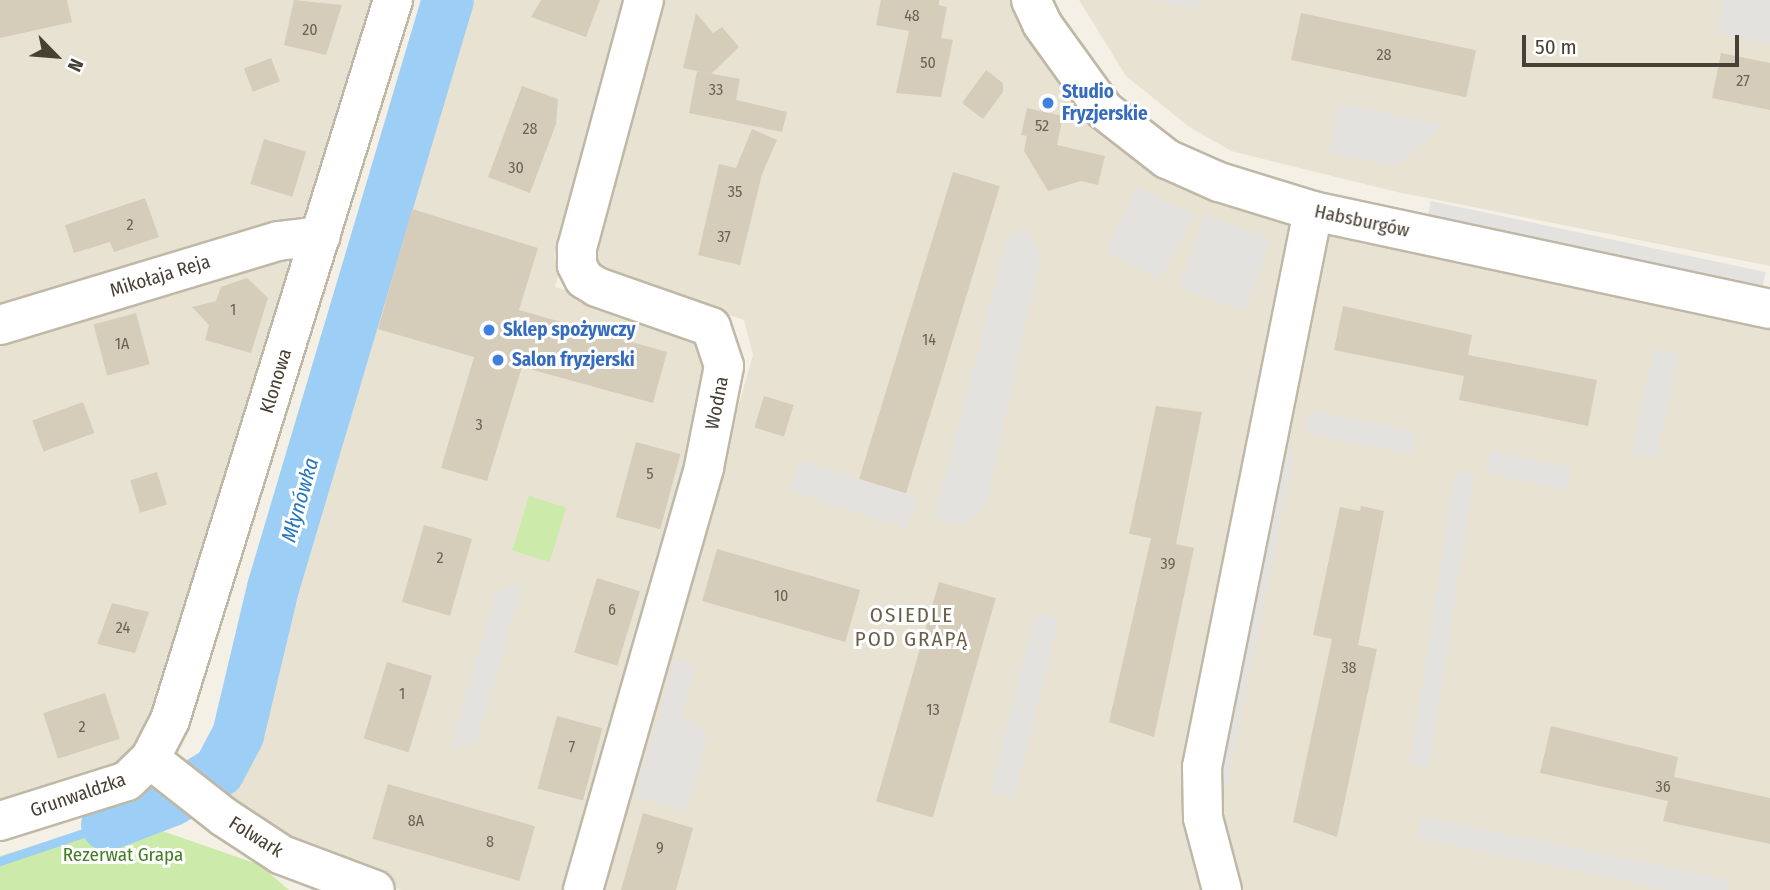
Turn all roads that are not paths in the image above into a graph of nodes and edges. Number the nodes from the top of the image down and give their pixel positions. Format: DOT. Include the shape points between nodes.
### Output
graph roads {
  1 [pos="393,0"];
  2 [pos="644,0"];
  3 [pos="1031,0"];
  4 [pos="1313,211"];
  5 [pos="321,236"];
  6 [pos="1770,309"];
  7 [pos="0,324"];
  8 [pos="161,768"];
  9 [pos="0,821"];
  10 [pos="282,855"];
  11 [pos="321,890"];
  12 [pos="375,890"];
  13 [pos="583,890"];
  14 [pos="1222,890"];
  1 -- 5 [label="street, Klonowa"];
  2 -- 13 [label="street, Wodna" via="577,248 577,265 584,279 597,287 711,327 724,366 705,467"];
  3 -- 4 [label="street, Habsburgów" via="1104,110 1137,139 1167,159 1219,182"];
  4 -- 6 [label="street, Habsburgów"];
  4 -- 14 [label="street" via="1202,767 1203,818"];
  5 -- 7 [label="street, Mikołaja Reja" via="278,241"];
  5 -- 8 [label="street, Klonowa" via="170,720"];
  8 -- 9 [label="street, Grunwaldzka"];
  8 -- 10 [label="street, Folwark"];
  10 -- 11 [label="street"];
  10 -- 12 [label="street, Folwark"];
}
